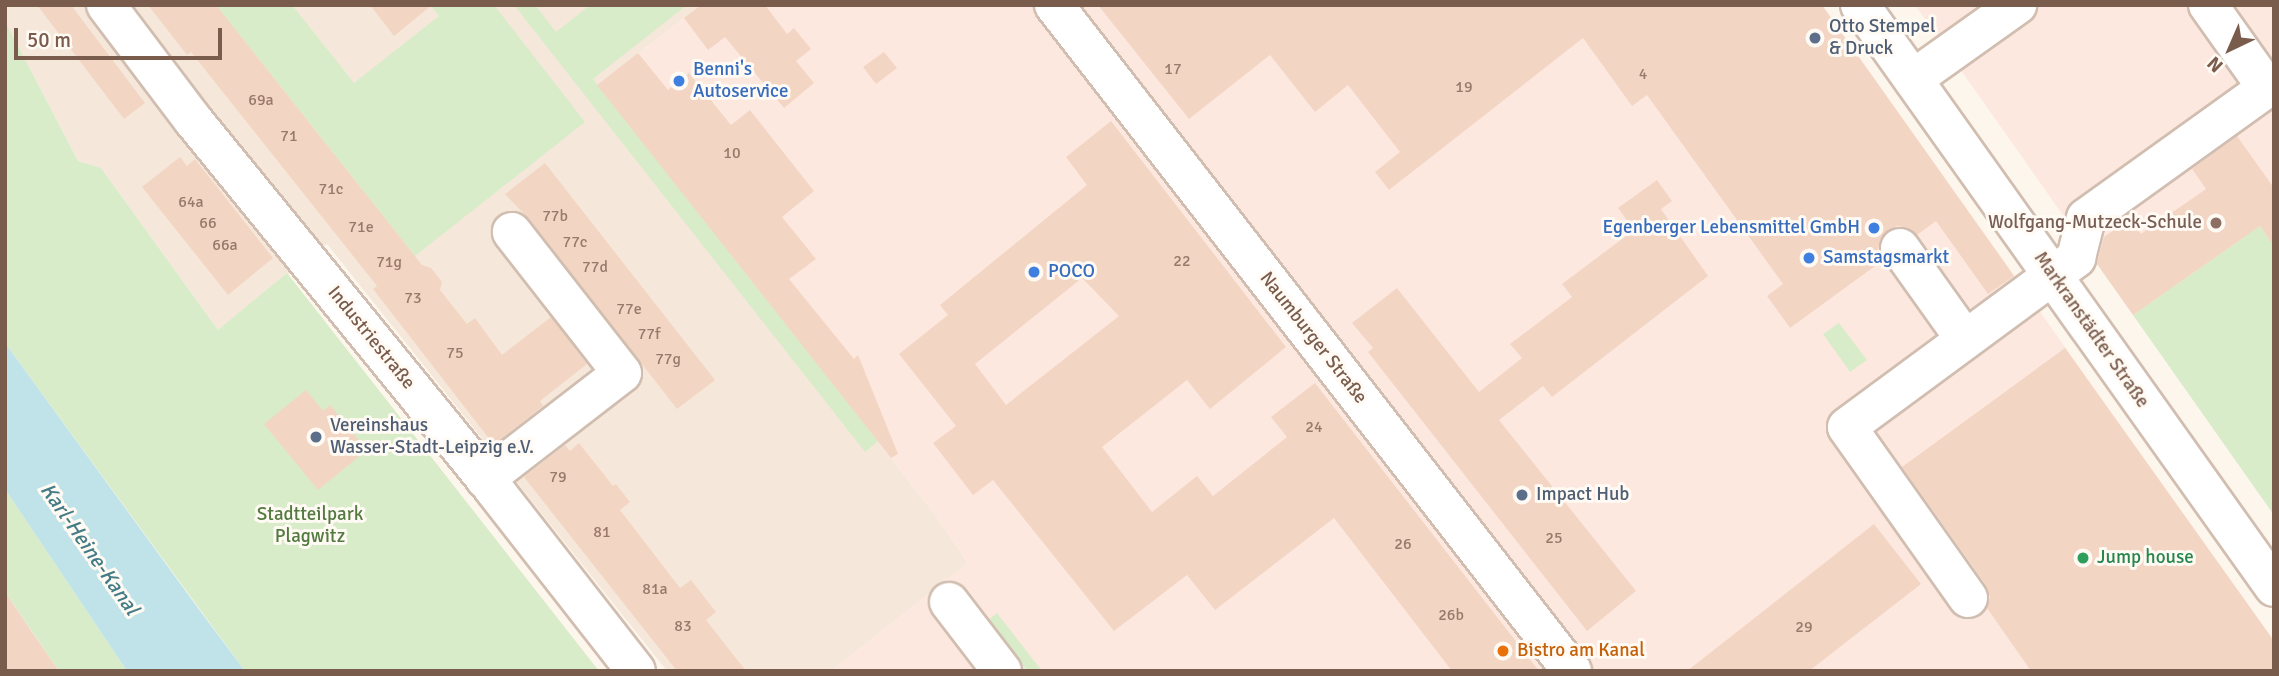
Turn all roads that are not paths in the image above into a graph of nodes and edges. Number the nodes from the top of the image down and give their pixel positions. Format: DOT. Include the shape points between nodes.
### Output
graph roads {
  1 [pos="106,5"];
  2 [pos="1054,5"];
  3 [pos="1860,5"];
  4 [pos="2018,5"];
  5 [pos="2208,5"];
  6 [pos="1913,79"];
  7 [pos="512,232"];
  8 [pos="1900,248"];
  9 [pos="2051,275"];
  10 [pos="1965,339"];
  11 [pos="485,479"];
  12 [pos="2274,587"];
  13 [pos="1968,598"];
  14 [pos="949,602"];
  15 [pos="636,671"];
  16 [pos="1002,671"];
  17 [pos="1572,671"];
  1 -- 11 [label="street, Industriestraße" via="193,120"];
  2 -- 17 [label="street, Naumburger Straße"];
  3 -- 6 [label="street, Markranstädter Straße"];
  4 -- 6 [label="street"];
  5 -- 9 [label="street" via="2267,88 2086,218 2076,258"];
  6 -- 9 [label="street, Markranstädter Straße"];
  7 -- 11 [label="street" via="622,373"];
  8 -- 10 [label="street"];
  9 -- 10 [label="street"];
  9 -- 12 [label="street, Markranstädter Straße"];
  10 -- 13 [label="street" via="1847,428"];
  11 -- 15 [label="street, Industriestraße"];
  14 -- 16 [label="street"];
}
